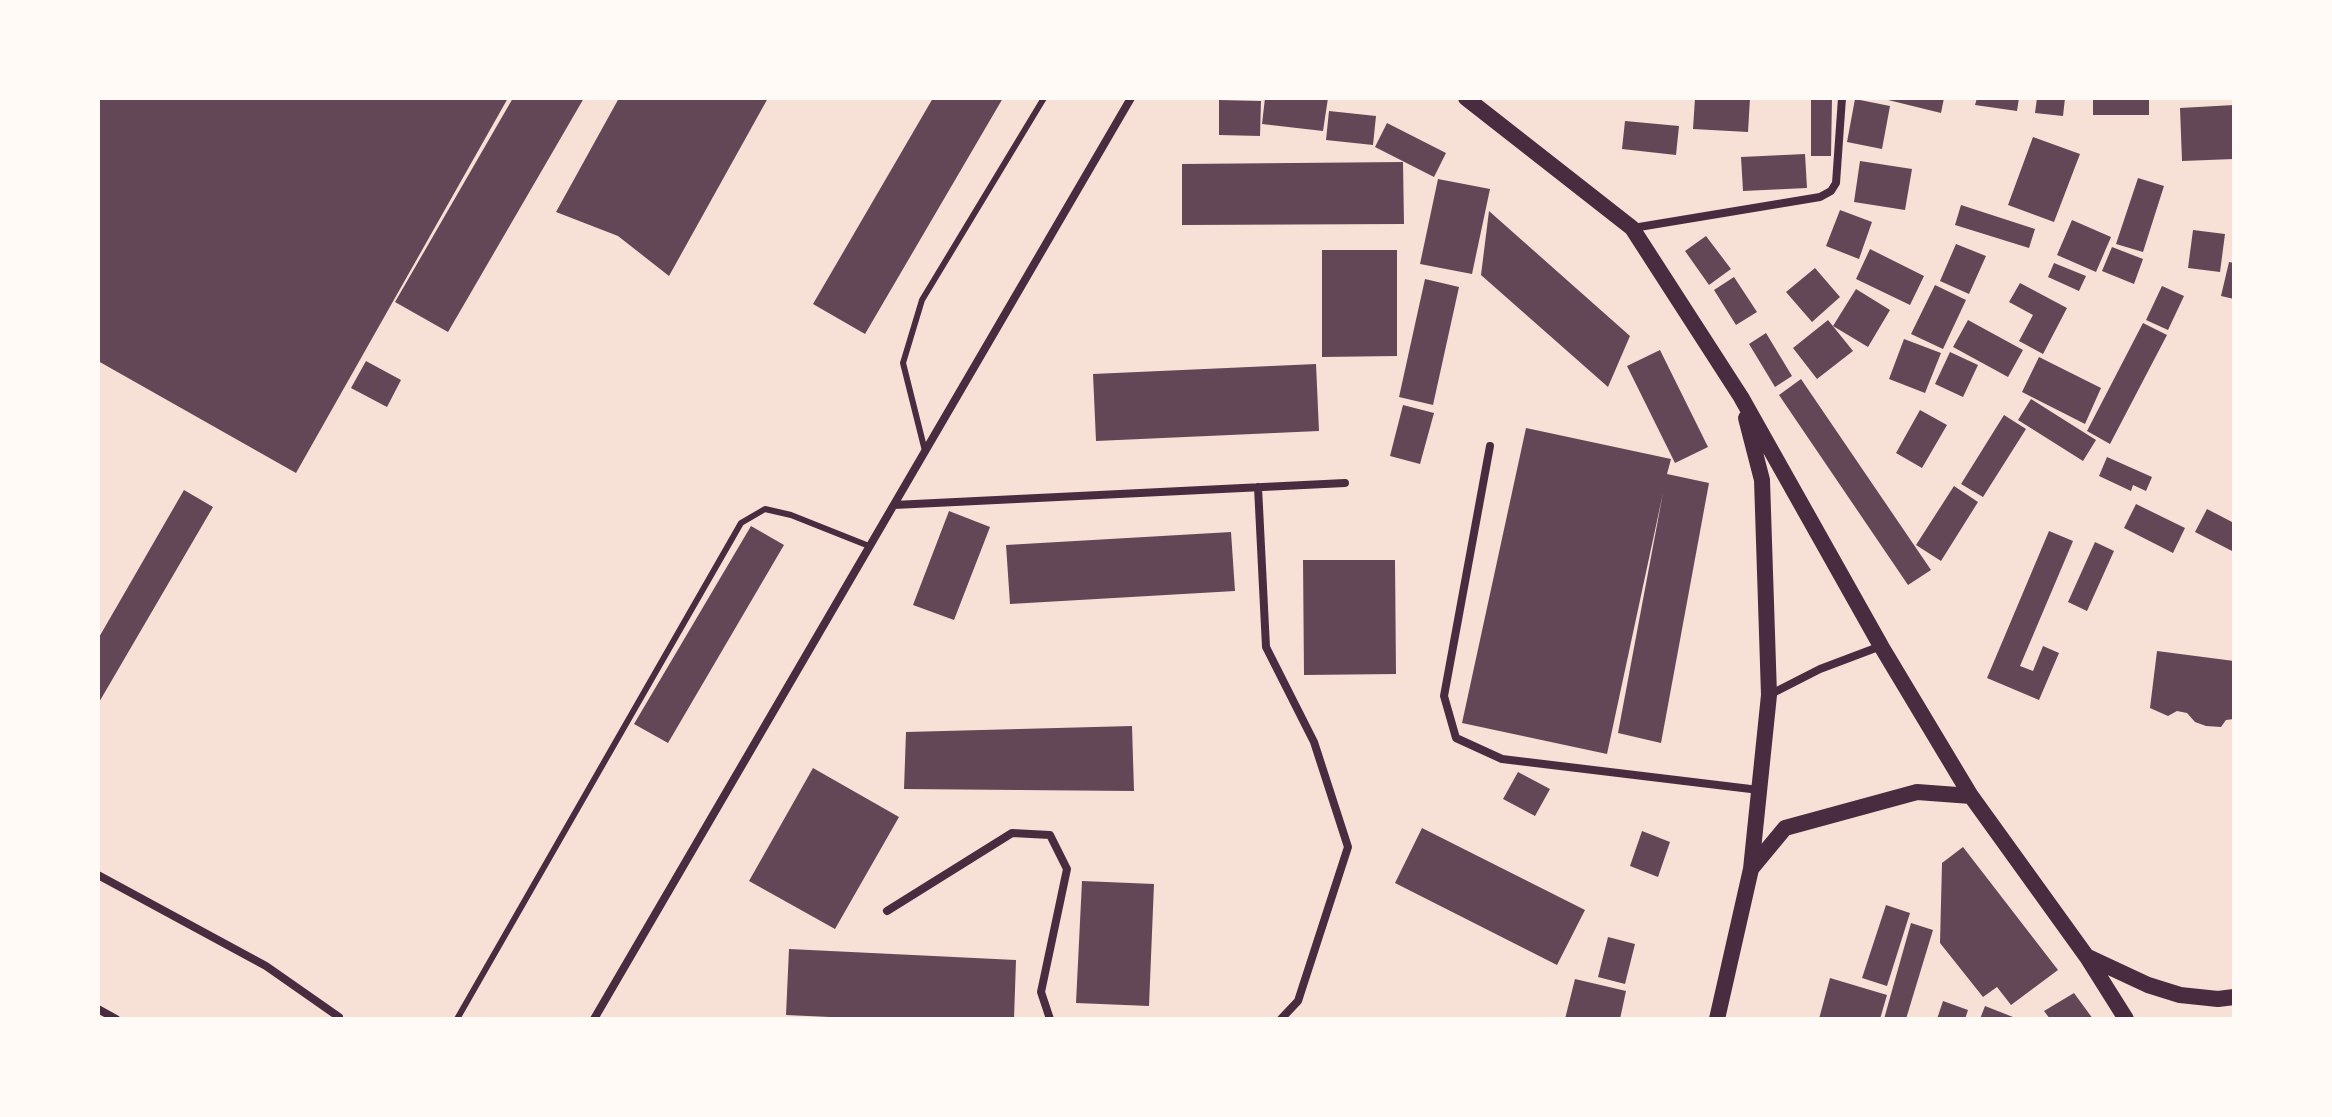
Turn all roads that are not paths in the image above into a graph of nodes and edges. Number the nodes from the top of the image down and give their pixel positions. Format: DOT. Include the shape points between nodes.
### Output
graph roads {
  1 [pos="1044,98"];
  2 [pos="1131,98"];
  3 [pos="1466,98"];
  4 [pos="1842,98"];
  5 [pos="1632,228"];
  6 [pos="1741,397"];
  7 [pos="1490,446"];
  8 [pos="925,451"];
  9 [pos="1345,483"];
  10 [pos="1258,487"];
  11 [pos="894,505"];
  12 [pos="869,546"];
  13 [pos="1881,646"];
  14 [pos="1769,695"];
  15 [pos="1759,790"];
  16 [pos="1971,796"];
  17 [pos="1751,869"];
  18 [pos="98,875"];
  19 [pos="887,911"];
  20 [pos="2087,957"];
  21 [pos="2234,997"];
  22 [pos="98,1009"];
  23 [pos="116,1019"];
  24 [pos="338,1019"];
  25 [pos="457,1019"];
  26 [pos="594,1019"];
  27 [pos="1050,1019"];
  28 [pos="1281,1019"];
  29 [pos="1717,1019"];
  30 [pos="2126,1019"];
  1 -- 8 [label="lane" via="922,300 903,363"];
  2 -- 8 [label="street"];
  3 -- 5 [label="main road"];
  4 -- 5 [label="street" via="1836,183 1831,191"];
  5 -- 6 [label="main road"];
  6 -- 13 [label="main road"];
  6 -- 14 [label="main road" via="1762,480"];
  7 -- 15 [label="street" via="1444,696 1456,738 1502,759"];
  8 -- 11 [label="street"];
  9 -- 10 [label="street"];
  10 -- 11 [label="street"];
  10 -- 28 [label="street" via="1266,647 1314,742 1348,847 1298,1001"];
  11 -- 12 [label="street"];
  12 -- 25 [label="lane" via="765,509 741,523"];
  12 -- 26 [label="street"];
  13 -- 14 [label="street"];
  13 -- 16 [label="main road"];
  14 -- 15 [label="main road"];
  15 -- 17 [label="main road"];
  16 -- 17 [label="main road" via="1917,792 1785,828"];
  16 -- 20 [label="main road"];
  17 -- 29 [label="main road"];
  18 -- 24 [label="street" via="266,966"];
  19 -- 27 [label="street" via="1012,833 1050,835 1067,869 1041,992"];
  20 -- 21 [label="main road" via="2180,995"];
  20 -- 30 [label="main road"];
  22 -- 23 [label="street"];
}
